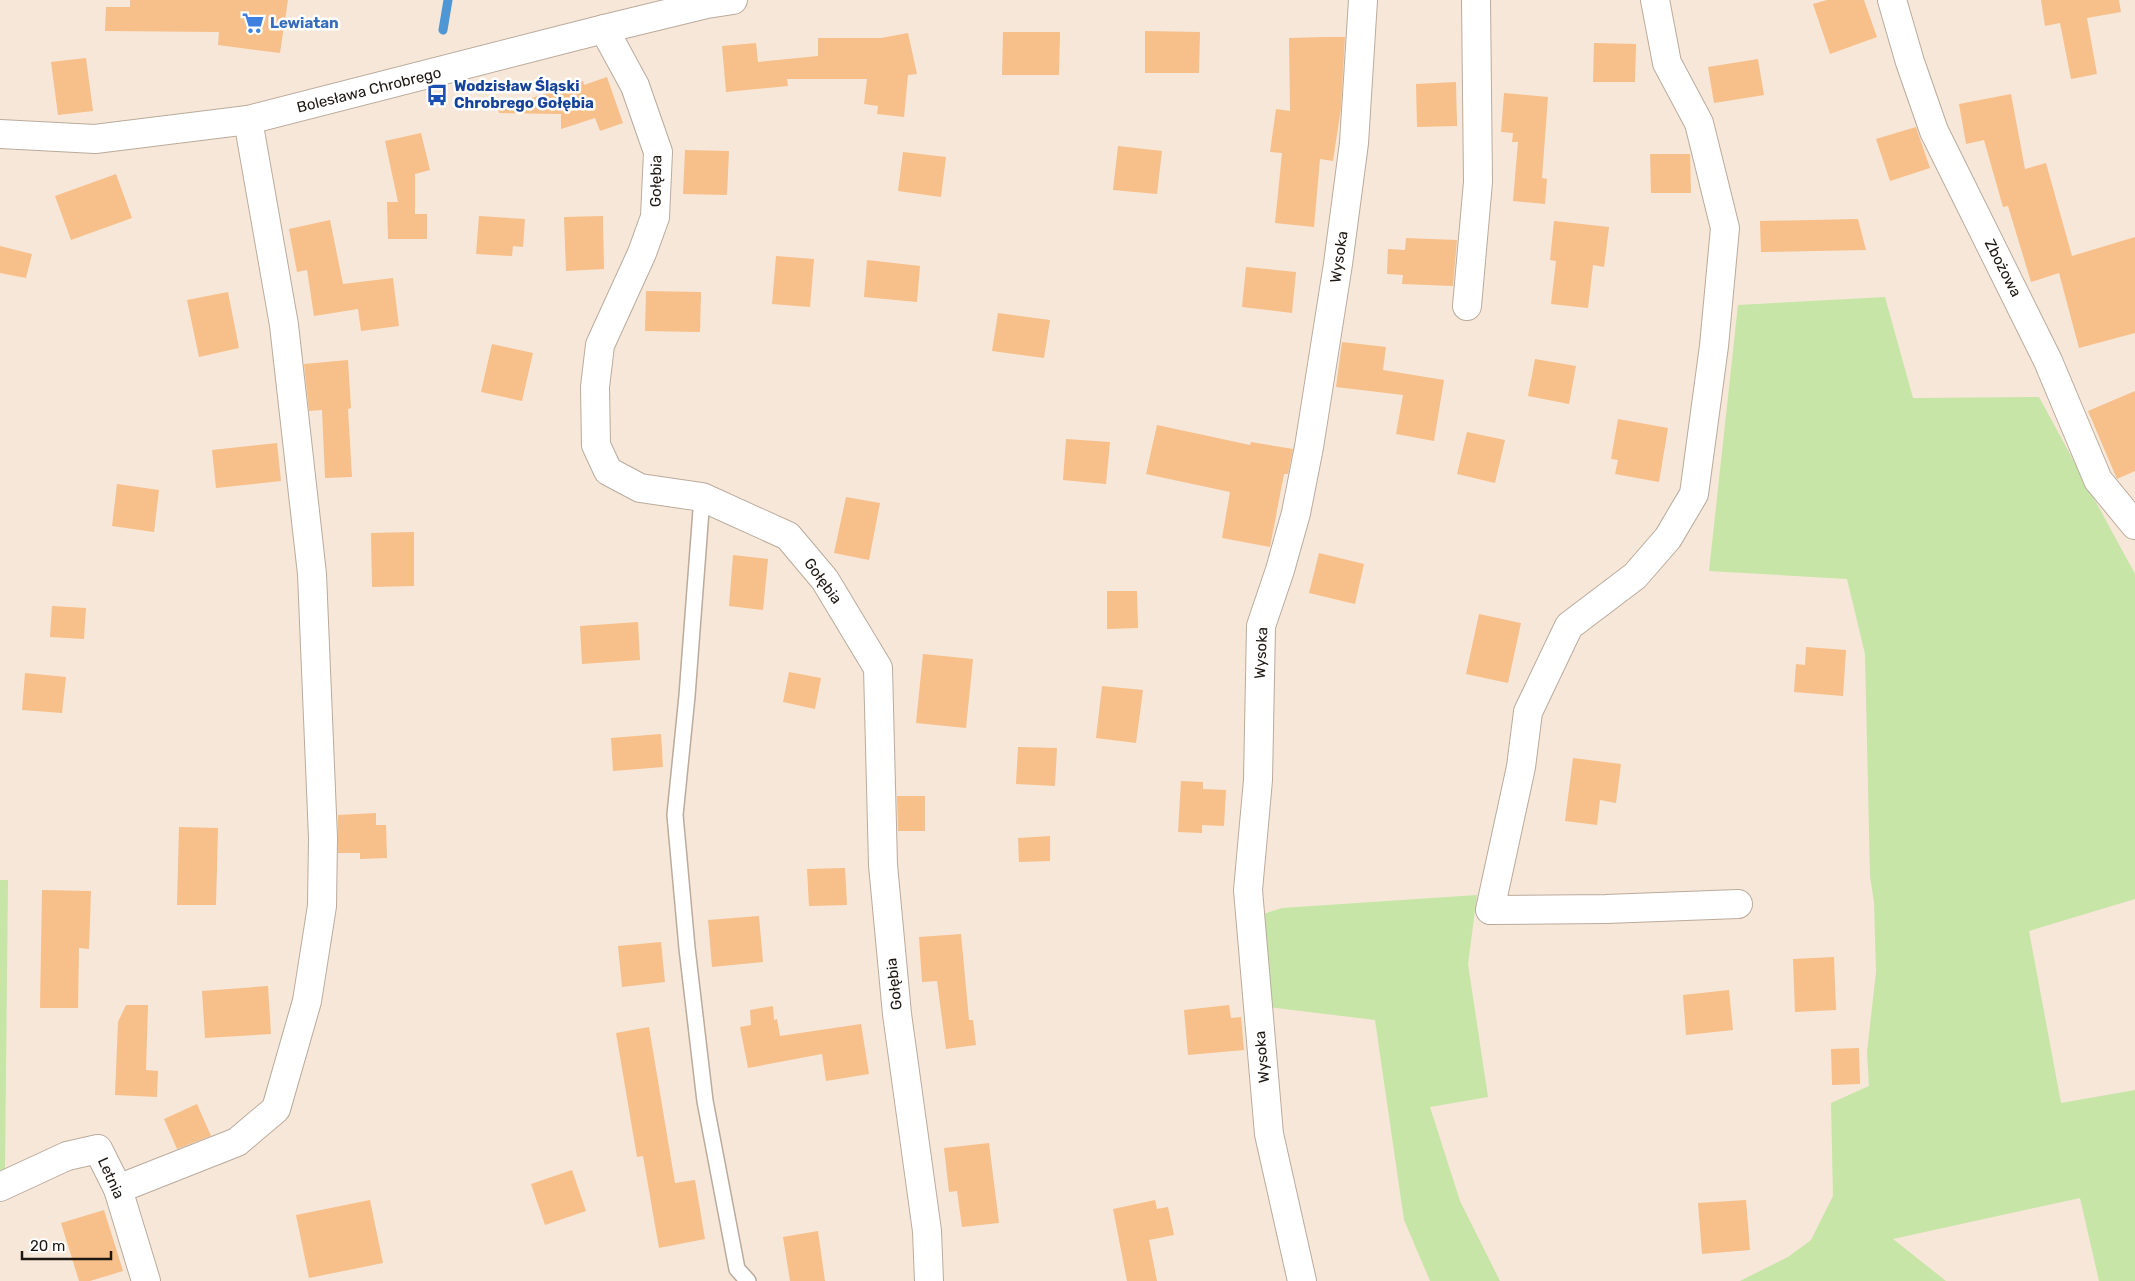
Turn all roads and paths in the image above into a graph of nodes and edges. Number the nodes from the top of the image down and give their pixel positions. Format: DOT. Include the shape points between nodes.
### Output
graph roads {
  1 [pos="733,0"];
  2 [pos="1363,0"];
  3 [pos="1476,0"];
  4 [pos="1655,0"];
  5 [pos="1892,0"];
  6 [pos="604,29"];
  7 [pos="248,120"];
  8 [pos="0,134"];
  9 [pos="1467,306"];
  10 [pos="702,497"];
  11 [pos="2135,526"];
  12 [pos="1738,904"];
  13 [pos="0,1187"];
  14 [pos="118,1189"];
  15 [pos="146,1281"];
  16 [pos="748,1281"];
  17 [pos="929,1281"];
  18 [pos="1302,1281"];
  1 -- 6 [label="street, Bolesława Chrobrego"];
  2 -- 18 [label="street, Wysoka" via="1354,142 1311,437 1296,513 1261,626 1258,780 1248,890 1269,1134"];
  3 -- 9 [label="street" via="1478,182"];
  4 -- 12 [label="street" via="1667,63 1699,123 1725,228 1714,346 1694,494 1668,538 1635,576 1569,626 1528,712 1520,767 1490,910"];
  5 -- 11 [label="street, Zbożowa" via="1934,131 2048,361 2098,480"];
  6 -- 7 [label="street, Bolesława Chrobrego"];
  6 -- 10 [label="street, Gołębia" via="635,86 658,152 656,216 600,345 595,387 596,445 608,471 640,488"];
  7 -- 8 [label="street, Bolesława Chrobrego" via="95,139"];
  7 -- 14 [label="street" via="284,325 312,574 323,838 322,906 307,1001 276,1109 237,1142"];
  10 -- 16 [label="lane" via="675,815 686,948 705,1101 737,1269"];
  10 -- 17 [label="street, Gołębia" via="788,536 824,580 878,668 882,865 897,1014 927,1232"];
  13 -- 14 [label="street, Letnia" via="67,1156 98,1148"];
  14 -- 15 [label="street, Letnia"];
}
